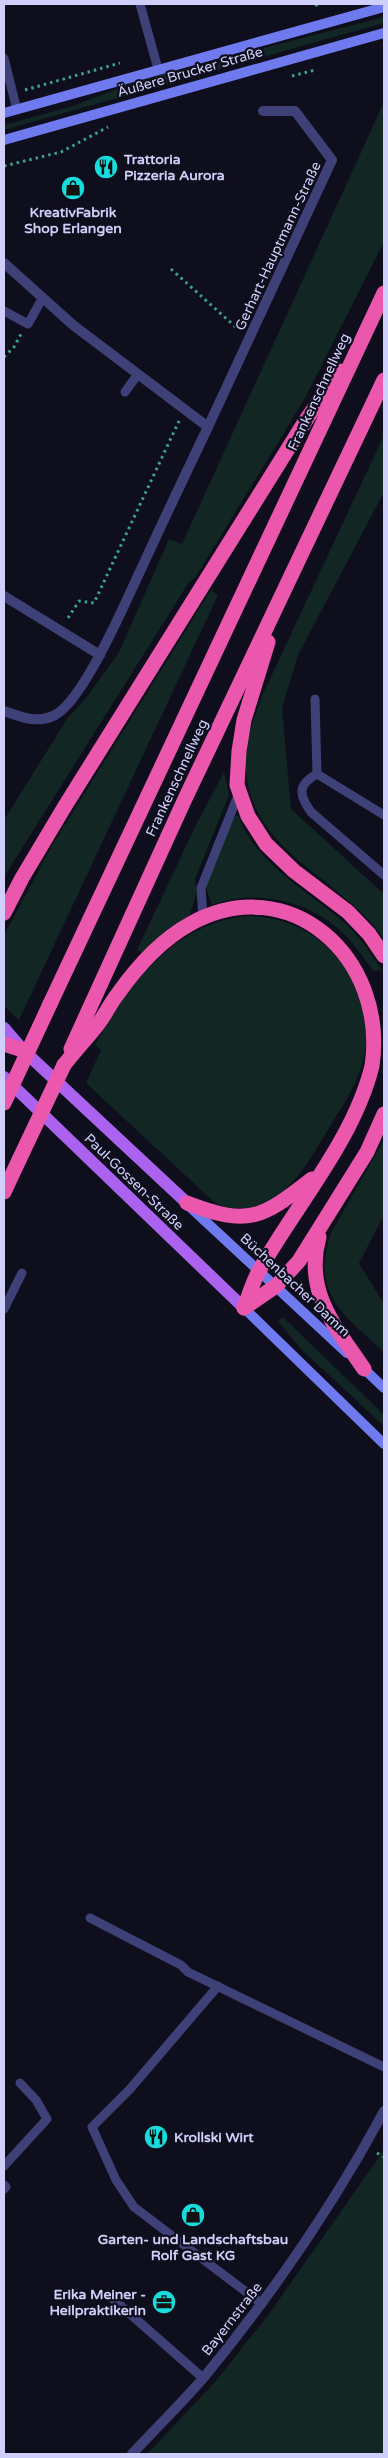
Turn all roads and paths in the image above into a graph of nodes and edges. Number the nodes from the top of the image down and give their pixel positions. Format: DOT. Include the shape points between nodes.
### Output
graph roads {
  1 [pos="140,4"];
  2 [pos="316,4"];
  3 [pos="384,7"];
  4 [pos="318,10"];
  5 [pos="384,32"];
  6 [pos="4,58"];
  7 [pos="324,67"];
  8 [pos="158,69"];
  9 [pos="287,77"];
  10 [pos="17,110"];
  11 [pos="263,111"];
  12 [pos="4,113"];
  13 [pos="112,125"];
  14 [pos="4,140"];
  15 [pos="4,166"];
  16 [pos="4,262"];
  17 [pos="171,269"];
  18 [pos="384,293"];
  19 [pos="42,299"];
  20 [pos="4,311"];
  21 [pos="28,324"];
  22 [pos="363,336"];
  23 [pos="250,339"];
  24 [pos="4,357"];
  25 [pos="138,374"];
  26 [pos="384,380"];
  27 [pos="124,392"];
  28 [pos="187,411"];
  29 [pos="208,427"];
  30 [pos="283,592"];
  31 [pos="4,596"];
  32 [pos="59,631"];
  33 [pos="100,656"];
  34 [pos="315,699"];
  35 [pos="4,711"];
  36 [pos="317,774"];
  37 [pos="239,792"];
  38 [pos="384,815"];
  39 [pos="384,875"];
  40 [pos="22,878"];
  41 [pos="4,900"];
  42 [pos="4,913"];
  43 [pos="203,918"];
  44 [pos="384,956"];
  45 [pos="4,1028"];
  46 [pos="4,1044"];
  47 [pos="23,1050"];
  48 [pos="64,1065"];
  49 [pos="4,1077"];
  50 [pos="4,1103"];
  51 [pos="384,1114"];
  52 [pos="320,1174"];
  53 [pos="4,1192"];
  54 [pos="186,1203"];
  55 [pos="322,1224"];
  56 [pos="259,1270"];
  57 [pos="22,1273"];
  58 [pos="276,1286"];
  59 [pos="244,1308"];
  60 [pos="4,1309"];
  61 [pos="364,1369"];
  62 [pos="384,1388"];
  63 [pos="384,1444"];
  64 [pos="90,1918"];
  65 [pos="218,1986"];
  66 [pos="384,2067"];
  67 [pos="20,2083"];
  68 [pos="384,2111"];
  69 [pos="4,2166"];
  70 [pos="4,2185"];
  71 [pos="4,2189"];
  72 [pos="113,2299"];
  73 [pos="262,2304"];
  74 [pos="203,2378"];
  75 [pos="132,2454"];
  1 -- 8 [label="lane"];
  2 -- 4 [label="path"];
  3 -- 8 [label="main road, Äußere Brucker Straße"];
  5 -- 14 [label="main road, Äußere Brucker Straße"];
  6 -- 10 [label="lane"];
  7 -- 9 [label="path"];
  8 -- 10 [label="main road, Äußere Brucker Straße"];
  10 -- 12 [label="main road, Äußere Brucker Straße"];
  11 -- 23 [label="street, Gerhart-Hauptmann-Straße" via="295,111 332,160"];
  13 -- 15 [label="path" via="61,152"];
  16 -- 19 [label="street"];
  17 -- 23 [label="path"];
  18 -- 22 [label="highway, Frankenschnellweg"];
  19 -- 21 [label="lane"];
  19 -- 25 [label="street"];
  20 -- 21 [label="lane"];
  21 -- 24 [label="path"];
  22 -- 40 [label="highway" via="306,420"];
  22 -- 50 [label="highway, Frankenschnellweg, bridge"];
  23 -- 29 [label="street, Gerhart-Hauptmann-Straße"];
  25 -- 27 [label="lane"];
  25 -- 28 [label="street"];
  26 -- 30 [label="highway, Frankenschnellweg"];
  28 -- 29 [label="street"];
  28 -- 32 [label="path" via="177,423 94,603 79,601"];
  29 -- 33 [label="street, Gerhart-Hauptmann-Straße"];
  30 -- 37 [label="highway" via="244,720 239,751"];
  30 -- 48 [label="highway, Frankenschnellweg"];
  31 -- 32 [label="street"];
  32 -- 33 [label="street"];
  33 -- 35 [label="street, Gerhart-Hauptmann-Straße" via="56,715 33,720"];
  34 -- 36 [label="lane"];
  36 -- 38 [label="lane"];
  36 -- 39 [label="lane" via="302,786 303,801 311,812"];
  37 -- 43 [label="lane" via="201,888"];
  37 -- 44 [label="highway" via="248,816 266,844 294,871 348,912"];
  40 -- 41 [label="highway"];
  40 -- 42 [label="highway"];
  43 -- 48 [label="highway" via="162,945 134,972 99,1023"];
  43 -- 52 [label="highway" via="219,911 246,908 284,911 306,918 337,939 358,968 374,1017 372,1066 346,1128"];
  45 -- 47 [label="main road, Paul-Gossen-Straße"];
  46 -- 47 [label="highway"];
  47 -- 54 [label="main road, Paul-Gossen-Straße"];
  48 -- 53 [label="highway, Frankenschnellweg, bridge"];
  49 -- 59 [label="main road, Paul-Gossen-Straße"];
  51 -- 55 [label="highway" via="367,1152"];
  52 -- 54 [label="highway" via="274,1207 254,1215 227,1216"];
  52 -- 56 [label="highway"];
  54 -- 56 [label="main road, Büchenbacher Damm"];
  55 -- 58 [label="highway" via="290,1272"];
  55 -- 61 [label="highway" via="314,1262 319,1295 325,1312"];
  56 -- 58 [label="main road, Büchenbacher Damm"];
  56 -- 59 [label="highway"];
  57 -- 60 [label="lane"];
  58 -- 59 [label="highway"];
  58 -- 61 [label="main road, Büchenbacher Damm"];
  59 -- 63 [label="main road"];
  61 -- 62 [label="main road, Büchenbacher Damm"];
  64 -- 65 [label="lane"];
  65 -- 66 [label="lane"];
  65 -- 73 [label="lane" via="130,2089 92,2127 116,2180 134,2206"];
  67 -- 69 [label="lane" via="36,2100 47,2119"];
  68 -- 73 [label="street, Bayernstraße" via="331,2203"];
  70 -- 71 [label="lane"];
  72 -- 74 [label="lane"];
  73 -- 74 [label="street, Bayernstraße"];
  74 -- 75 [label="street, Bayernstraße"];
}
